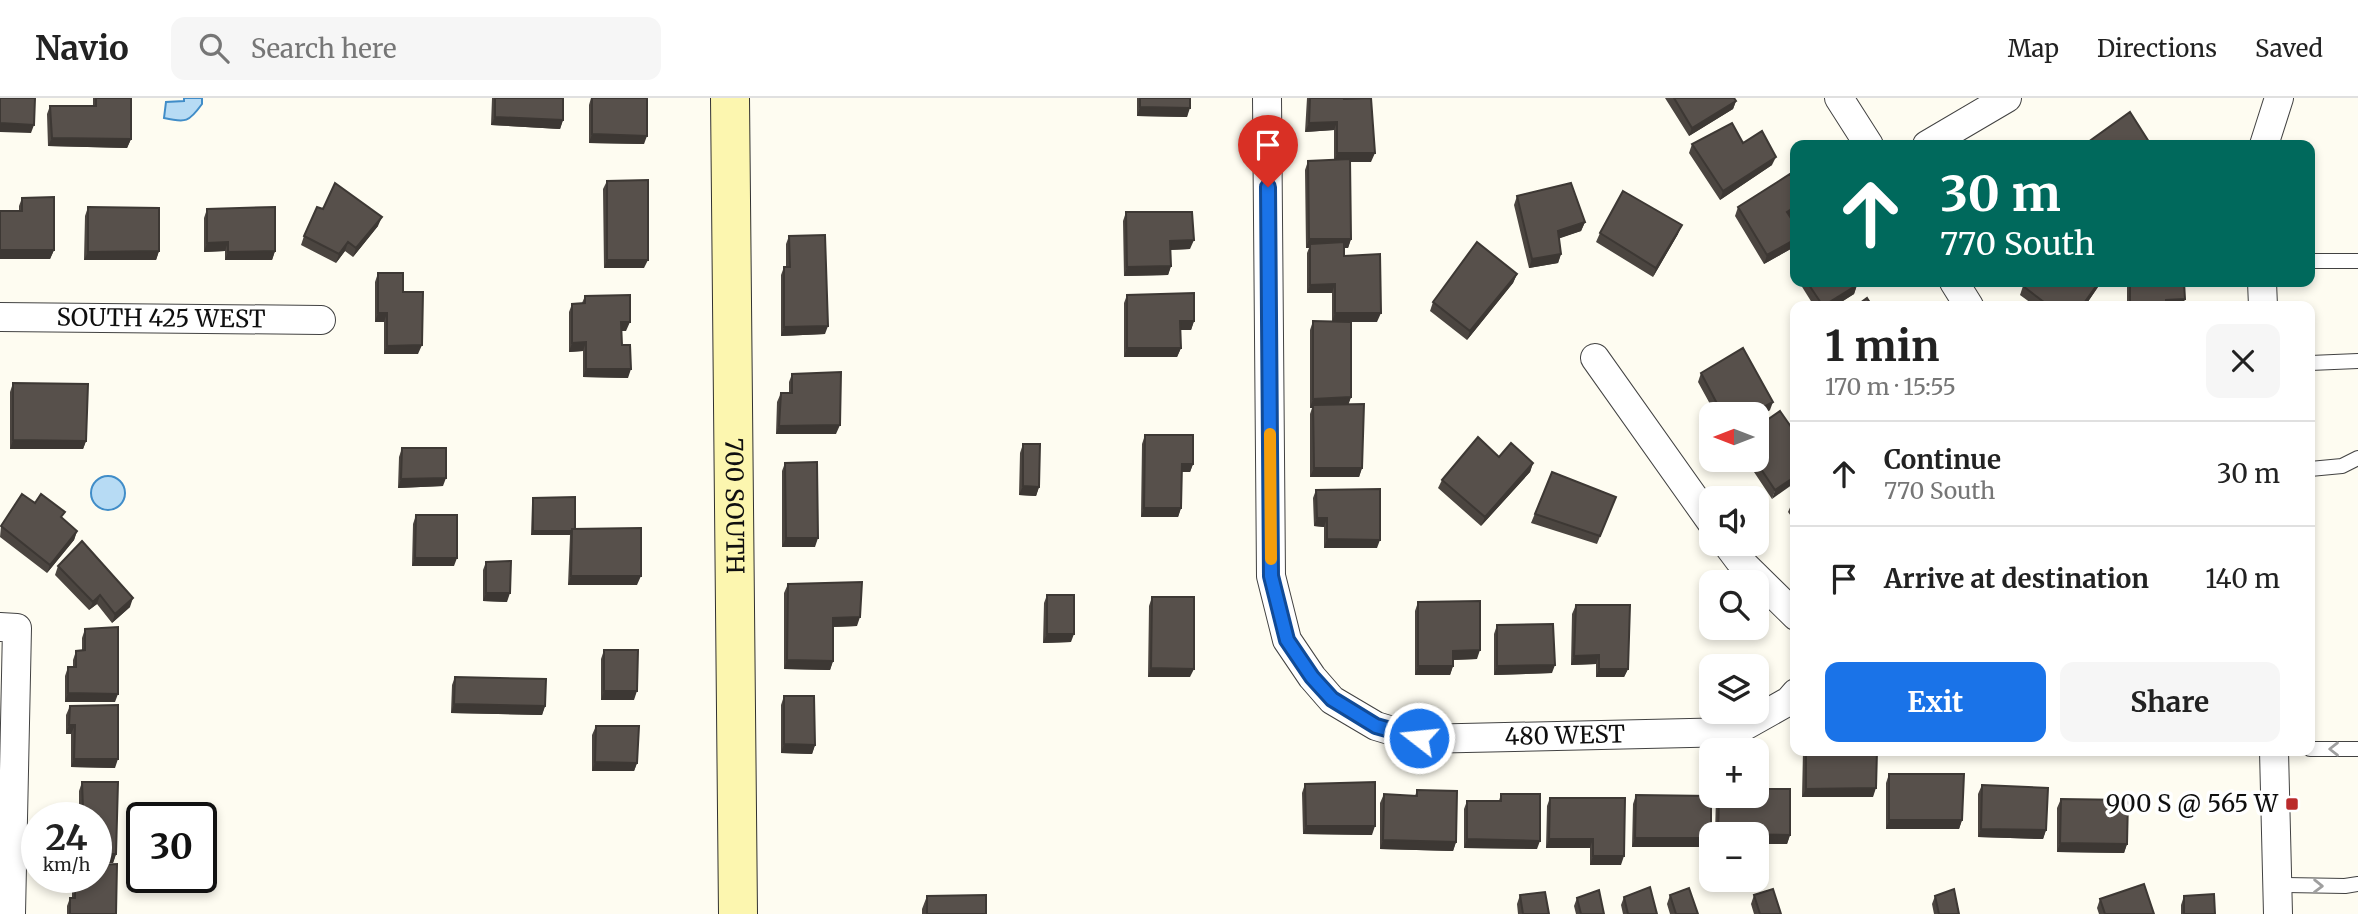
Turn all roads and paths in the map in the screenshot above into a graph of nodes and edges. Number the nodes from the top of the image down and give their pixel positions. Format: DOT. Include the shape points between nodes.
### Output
graph roads {
  1 [pos="730,98"];
  2 [pos="1268,98"];
  3 [pos="1839,98"];
  4 [pos="2007,98"];
  5 [pos="2279,98"];
  6 [pos="1867,140"];
  7 [pos="1936,140"];
  8 [pos="2266,140"];
  9 [pos="2315,261"];
  10 [pos="2358,261"];
  11 [pos="0,317"];
  12 [pos="321,320"];
  13 [pos="1595,358"];
  14 [pos="2358,361"];
  15 [pos="2315,363"];
  16 [pos="2358,458"];
  17 [pos="2315,469"];
  18 [pos="1699,505"];
  19 [pos="1736,556"];
  20 [pos="1790,610"];
  21 [pos="8,628"];
  22 [pos="1790,700"];
  23 [pos="2315,749"];
  24 [pos="2358,749"];
  25 [pos="2274,756"];
  26 [pos="2358,884"];
  27 [pos="2278,885"];
  28 [pos="11,914"];
  29 [pos="738,914"];
  30 [pos="2278,914"];
  1 -- 29 [label="street, 700 SOUTH"];
  2 -- 22 [label="street, 480 WEST" via="1271,576 1287,640 1312,677 1332,699 1376,726 1419,738 1734,732"];
  3 -- 6 [label="street"];
  4 -- 7 [label="street"];
  5 -- 8 [label="street"];
  9 -- 10 [label="lane"];
  11 -- 12 [label="street, SOUTH 425 WEST"];
  13 -- 18 [label="street"];
  14 -- 15 [label="lane"];
  16 -- 17 [label="lane" via="2342,467"];
  19 -- 20 [label="street"];
  21 -- 28 [label="street"];
  24 -- 23 [label="lane, one-way"];
  25 -- 27 [label="street"];
  27 -- 26 [label="lane, one-way"];
  27 -- 30 [label="street"];
}
